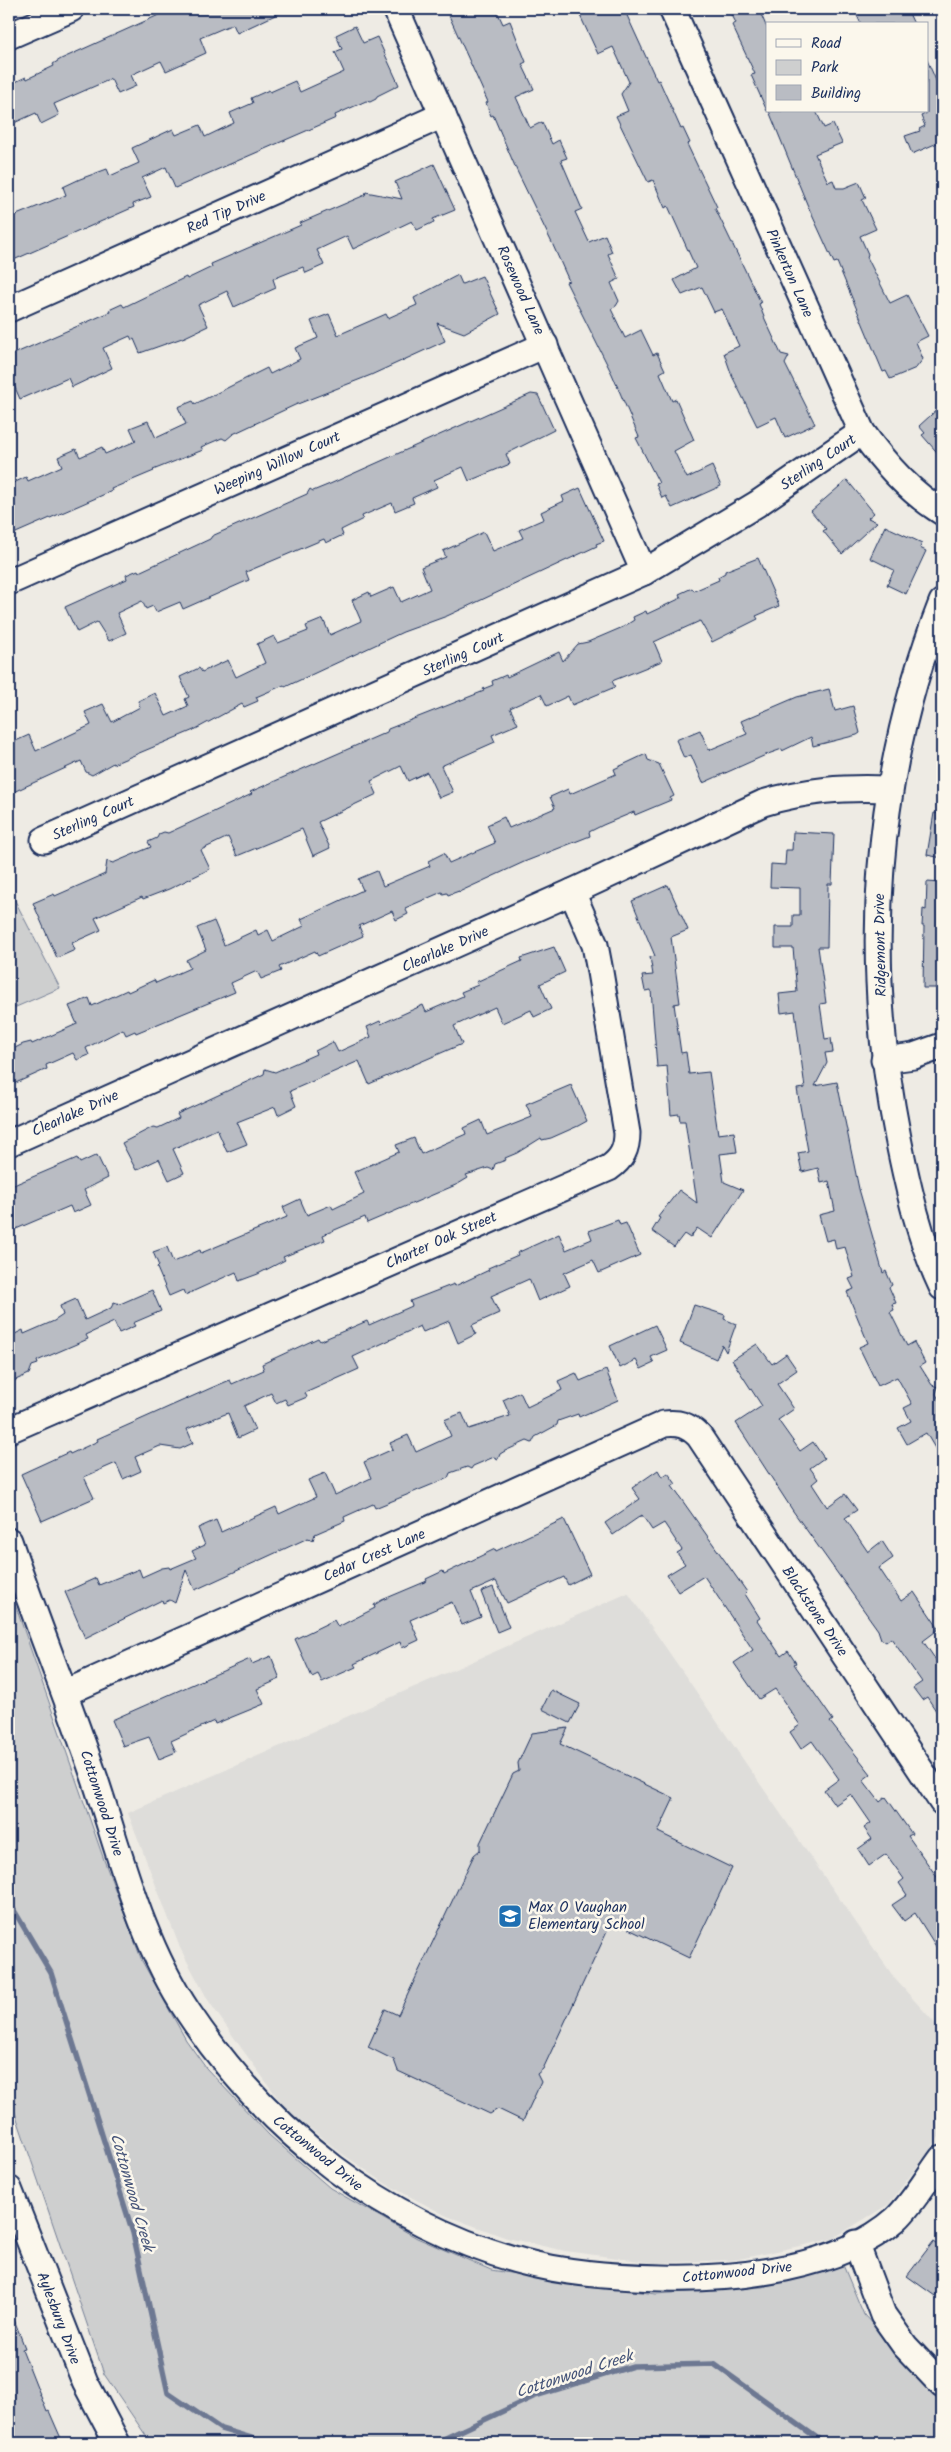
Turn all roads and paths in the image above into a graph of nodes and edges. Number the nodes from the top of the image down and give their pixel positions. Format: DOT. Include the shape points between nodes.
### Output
graph roads {
  1 [pos="70,9"];
  2 [pos="396,9"];
  3 [pos="672,9"];
  4 [pos="9,36"];
  5 [pos="443,115"];
  6 [pos="9,309"];
  7 [pos="545,345"];
  8 [pos="862,432"];
  9 [pos="942,512"];
  10 [pos="644,572"];
  11 [pos="9,582"];
  12 [pos="942,602"];
  13 [pos="889,789"];
  14 [pos="44,840"];
  15 [pos="572,892"];
  16 [pos="942,1046"];
  17 [pos="884,1060"];
  18 [pos="9,1142"];
  19 [pos="942,1287"];
  20 [pos="684,1424"];
  21 [pos="9,1430"];
  22 [pos="9,1541"];
  23 [pos="65,1693"];
  24 [pos="942,1802"];
  25 [pos="942,2158"];
  26 [pos="9,2189"];
  27 [pos="856,2243"];
  28 [pos="942,2385"];
  29 [pos="117,2443"];
  1 -- 4 [label="street"];
  2 -- 5 [label="street, Rosewood Lane"];
  3 -- 8 [label="street, Pinkerton Lane"];
  5 -- 6 [label="street, Red Tip Drive"];
  5 -- 7 [label="street, Rosewood Lane"];
  7 -- 10 [label="street, Rosewood Lane"];
  7 -- 11 [label="street, Weeping Willow Court"];
  8 -- 9 [label="street, Pinkerton Lane" via="882,460"];
  8 -- 10 [label="street, Sterling Court" via="757,504"];
  10 -- 14 [label="street, Sterling Court"];
  12 -- 13 [label="street, Ridgemont Drive" via="914,680"];
  13 -- 15 [label="street, Clearlake Drive" via="852,787 795,793 763,803"];
  13 -- 17 [label="street, Ridgemont Drive" via="878,903"];
  15 -- 18 [label="street, Clearlake Drive"];
  15 -- 21 [label="street, Charter Oak Street" via="595,945 600,966 627,1133 624,1153 618,1162"];
  16 -- 17 [label="street" via="914,1056"];
  17 -- 19 [label="street, Ridgemont Drive" via="907,1185"];
  20 -- 23 [label="street, Cedar Crest Lane" via="664,1424"];
  20 -- 24 [label="street, Blackstone Drive" via="699,1436"];
  22 -- 23 [label="street, Cottonwood Drive"];
  23 -- 27 [label="street, Cottonwood Drive" via="139,1914 155,1952 187,2011 239,2080 273,2117 345,2178 398,2212 455,2238 524,2262 589,2274 678,2279 751,2273 837,2254"];
  25 -- 27 [label="street, Cottonwood Drive" via="903,2212 878,2232"];
  26 -- 29 [label="street, Aylesbury Drive" via="85,2382"];
  27 -- 28 [label="street" via="883,2315 905,2346"];
}
